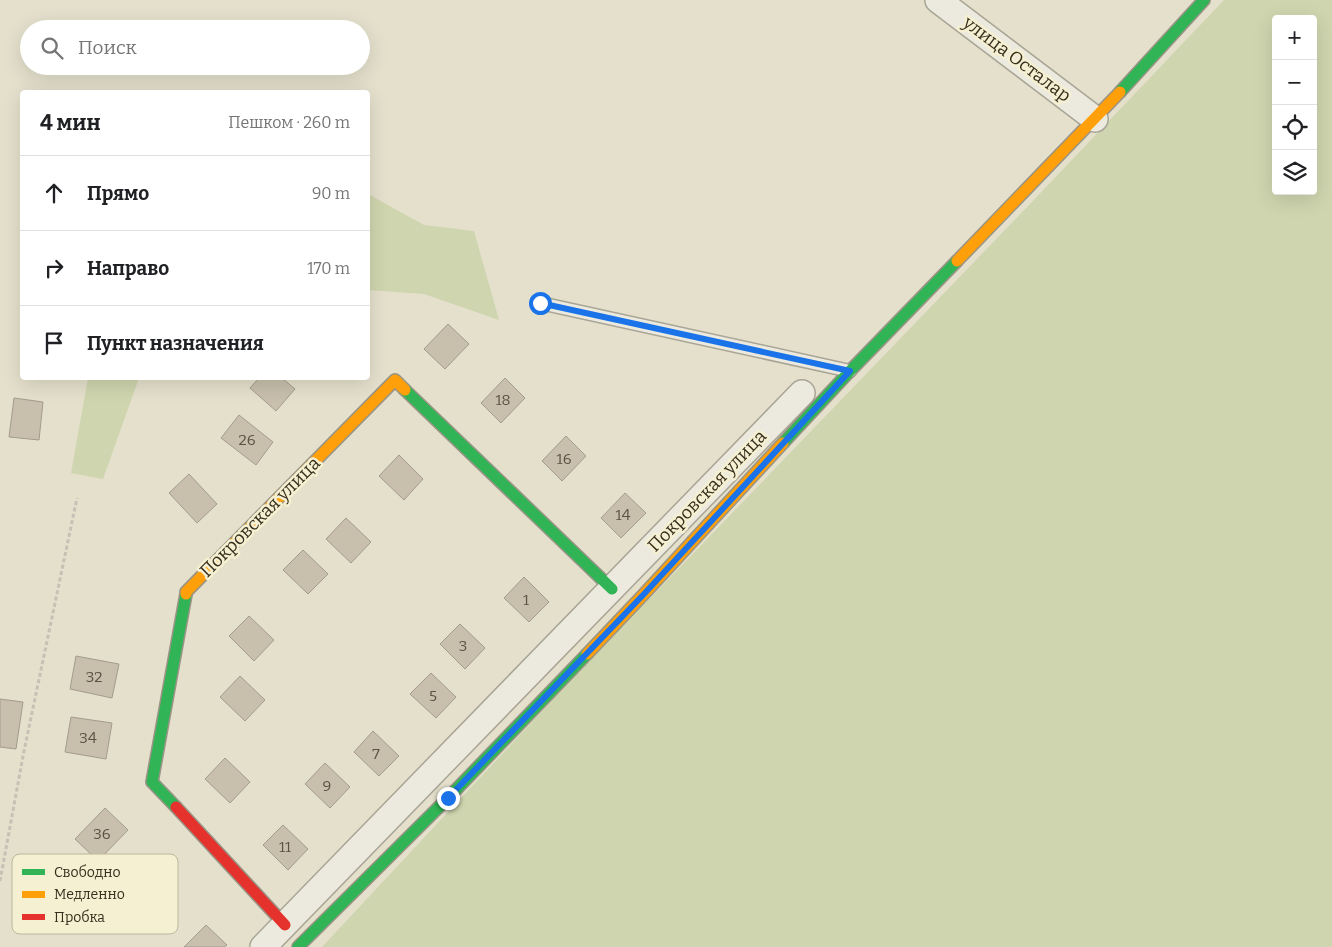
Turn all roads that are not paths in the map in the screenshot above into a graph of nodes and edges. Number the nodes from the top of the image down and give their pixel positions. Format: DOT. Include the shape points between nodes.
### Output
graph roads {
  1 [pos="938,0"];
  2 [pos="1204,0"];
  3 [pos="1095,119"];
  4 [pos="540,303"];
  5 [pos="850,371"];
  6 [pos="802,393"];
  7 [pos="612,590"];
  8 [pos="285,925"];
  9 [pos="264,947"];
  10 [pos="298,947"];
  1 -- 3 [label="street, улица Осталар"];
  2 -- 3 [label="street"];
  3 -- 5 [label="street"];
  4 -- 5 [label="lane"];
  5 -- 10 [label="street" via="644,594 448,798"];
  6 -- 7 [label="street, Покровская улица"];
  7 -- 8 [label="street, Покровская улица"];
  7 -- 8 [label="street, Покровская улица" via="395,380 186,592 152,782"];
  8 -- 9 [label="street, Покровская улица"];
}
